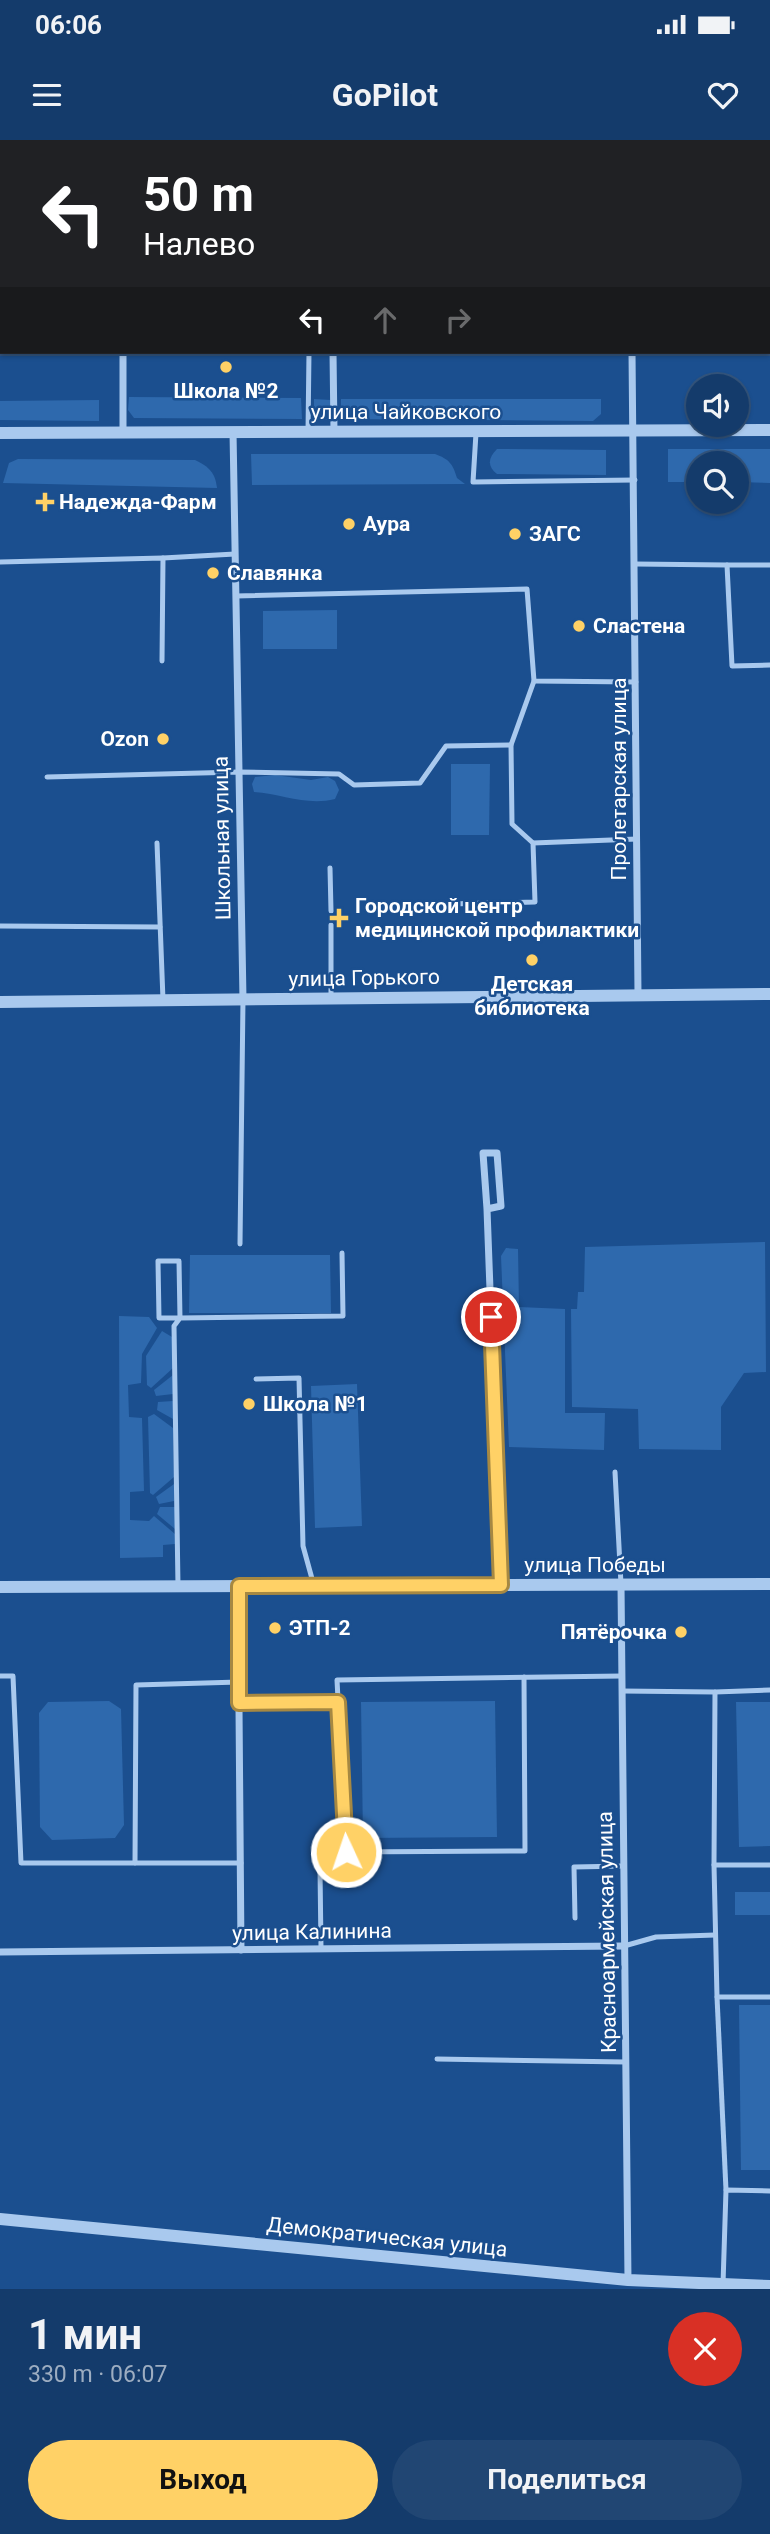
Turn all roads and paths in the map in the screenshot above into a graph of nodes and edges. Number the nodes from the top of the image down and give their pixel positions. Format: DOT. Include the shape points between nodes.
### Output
graph roads {
  1 [pos="123,354"];
  2 [pos="309,354"];
  3 [pos="333,354"];
  4 [pos="632,354"];
  5 [pos="632,430"];
  6 [pos="770,430"];
  7 [pos="476,431"];
  8 [pos="233,432"];
  9 [pos="308,432"];
  10 [pos="334,432"];
  11 [pos="0,433"];
  12 [pos="123,433"];
  13 [pos="635,480"];
  14 [pos="235,554"];
  15 [pos="163,558"];
  16 [pos="0,562"];
  17 [pos="635,564"];
  18 [pos="727,565"];
  19 [pos="770,565"];
  20 [pos="236,596"];
  21 [pos="162,661"];
  22 [pos="770,665"];
  23 [pos="534,681"];
  24 [pos="636,682"];
  25 [pos="510,745"];
  26 [pos="239,772"];
  27 [pos="47,777"];
  28 [pos="637,839"];
  29 [pos="157,843"];
  30 [pos="533,843"];
  31 [pos="330,868"];
  32 [pos="410,905"];
  33 [pos="331,911"];
  34 [pos="331,925"];
  35 [pos="0,926"];
  36 [pos="160,927"];
  37 [pos="770,993"];
  38 [pos="638,994"];
  39 [pos="331,998"];
  40 [pos="243,999"];
  41 [pos="163,1000"];
  42 [pos="0,1002"];
  43 [pos="487,1209"];
  44 [pos="240,1244"];
  45 [pos="342,1253"];
  46 [pos="180,1318"];
  47 [pos="256,1379"];
  48 [pos="615,1472"];
  49 [pos="621,1584"];
  50 [pos="770,1584"];
  51 [pos="501,1585"];
  52 [pos="178,1586"];
  53 [pos="239,1586"];
  54 [pos="314,1586"];
  55 [pos="0,1587"];
  56 [pos="0,1676"];
  57 [pos="622,1676"];
  58 [pos="524,1677"];
  59 [pos="239,1682"];
  60 [pos="770,1690"];
  61 [pos="622,1691"];
  62 [pos="715,1692"];
  63 [pos="338,1702"];
  64 [pos="239,1703"];
  65 [pos="346,1852"];
  66 [pos="135,1863"];
  67 [pos="241,1863"];
  68 [pos="770,1865"];
  69 [pos="714,1866"];
  70 [pos="624,1867"];
  71 [pos="575,1918"];
  72 [pos="715,1935"];
  73 [pos="624,1946"];
  74 [pos="321,1948"];
  75 [pos="241,1951"];
  76 [pos="0,1952"];
  77 [pos="717,1997"];
  78 [pos="770,1997"];
  79 [pos="437,2059"];
  80 [pos="626,2062"];
  81 [pos="726,2190"];
  82 [pos="770,2191"];
  83 [pos="0,2220"];
  84 [pos="628,2280"];
  85 [pos="723,2284"];
  86 [pos="770,2286"];
  1 -- 12 [label="street"];
  2 -- 9 [label="lane"];
  3 -- 10 [label="street"];
  4 -- 5 [label="street, Пролетарская улица"];
  5 -- 6 [label="street, улица Чайковского"];
  5 -- 7 [label="street, улица Чайковского"];
  5 -- 13 [label="street, Пролетарская улица"];
  7 -- 10 [label="street, улица Чайковского"];
  7 -- 13 [label="lane" via="473,482"];
  8 -- 9 [label="street, улица Чайковского"];
  8 -- 12 [label="street, улица Чайковского"];
  8 -- 14 [label="street, Школьная улица"];
  9 -- 10 [label="street, улица Чайковского"];
  11 -- 12 [label="street, улица Чайковского"];
  13 -- 17 [label="street, Пролетарская улица"];
  14 -- 15 [label="lane"];
  14 -- 20 [label="street, Школьная улица"];
  15 -- 16 [label="lane"];
  15 -- 21 [label="lane"];
  17 -- 18 [label="lane"];
  17 -- 24 [label="street, Пролетарская улица"];
  18 -- 19 [label="lane"];
  18 -- 22 [label="lane" via="732,666"];
  20 -- 23 [label="lane" via="527,589"];
  20 -- 26 [label="street, Школьная улица"];
  23 -- 24 [label="lane"];
  23 -- 25 [label="lane"];
  24 -- 28 [label="street, Пролетарская улица"];
  25 -- 26 [label="lane" via="446,746 420,783 354,785 340,774"];
  25 -- 30 [label="lane" via="512,824"];
  26 -- 27 [label="lane"];
  26 -- 40 [label="street, Школьная улица"];
  28 -- 30 [label="lane"];
  28 -- 38 [label="street, Пролетарская улица"];
  29 -- 36 [label="lane"];
  30 -- 32 [label="lane" via="535,902"];
  31 -- 33 [label="lane"];
  34 -- 39 [label="lane"];
  35 -- 36 [label="lane"];
  36 -- 41 [label="lane"];
  37 -- 38 [label="street, улица Горького"];
  38 -- 39 [label="street, улица Горького"];
  39 -- 40 [label="street, улица Горького"];
  40 -- 41 [label="street, улица Горького"];
  40 -- 44 [label="lane, Школьная улица"];
  41 -- 42 [label="street, улица Горького"];
  43 -- 43 [label="street" via="501,1206 497,1153 483,1153"];
  43 -- 51 [label="street"];
  45 -- 46 [label="lane" via="343,1316"];
  46 -- 46 [label="lane" via="179,1261 158,1261 159,1318"];
  46 -- 52 [label="lane" via="174,1326"];
  47 -- 54 [label="lane" via="299,1378 303,1546"];
  48 -- 49 [label="lane"];
  49 -- 50 [label="street, улица Победы"];
  49 -- 51 [label="street, улица Победы"];
  49 -- 57 [label="street, Красноармейская улица"];
  51 -- 54 [label="street, улица Победы"];
  52 -- 53 [label="street, улица Победы"];
  52 -- 55 [label="street, улица Победы"];
  53 -- 54 [label="street, улица Победы"];
  53 -- 59 [label="street"];
  56 -- 66 [label="lane" via="13,1676 21,1863"];
  57 -- 58 [label="lane"];
  57 -- 61 [label="street, Красноармейская улица"];
  58 -- 63 [label="lane" via="337,1680"];
  58 -- 65 [label="lane" via="525,1851"];
  59 -- 64 [label="street"];
  59 -- 66 [label="lane" via="136,1685"];
  60 -- 62 [label="lane"];
  61 -- 62 [label="lane"];
  61 -- 70 [label="street, Красноармейская улица"];
  62 -- 69 [label="lane"];
  63 -- 64 [label="lane"];
  63 -- 65 [label="lane"];
  64 -- 67 [label="street"];
  65 -- 74 [label="lane" via="320,1868"];
  66 -- 67 [label="lane"];
  67 -- 75 [label="street"];
  68 -- 69 [label="lane"];
  69 -- 72 [label="lane"];
  70 -- 71 [label="lane" via="574,1867"];
  70 -- 73 [label="street, Красноармейская улица"];
  72 -- 73 [label="lane" via="656,1937"];
  72 -- 77 [label="lane"];
  73 -- 74 [label="street, улица Калинина"];
  73 -- 80 [label="street, Красноармейская улица"];
  74 -- 75 [label="street, улица Калинина"];
  75 -- 76 [label="street, улица Калинина"];
  77 -- 78 [label="lane"];
  77 -- 81 [label="lane"];
  79 -- 80 [label="lane"];
  80 -- 84 [label="street, Красноармейская улица"];
  81 -- 82 [label="lane"];
  81 -- 85 [label="lane"];
  83 -- 84 [label="street, Демократическая улица"];
  84 -- 85 [label="street, Демократическая улица"];
  85 -- 86 [label="street, Демократическая улица"];
}
